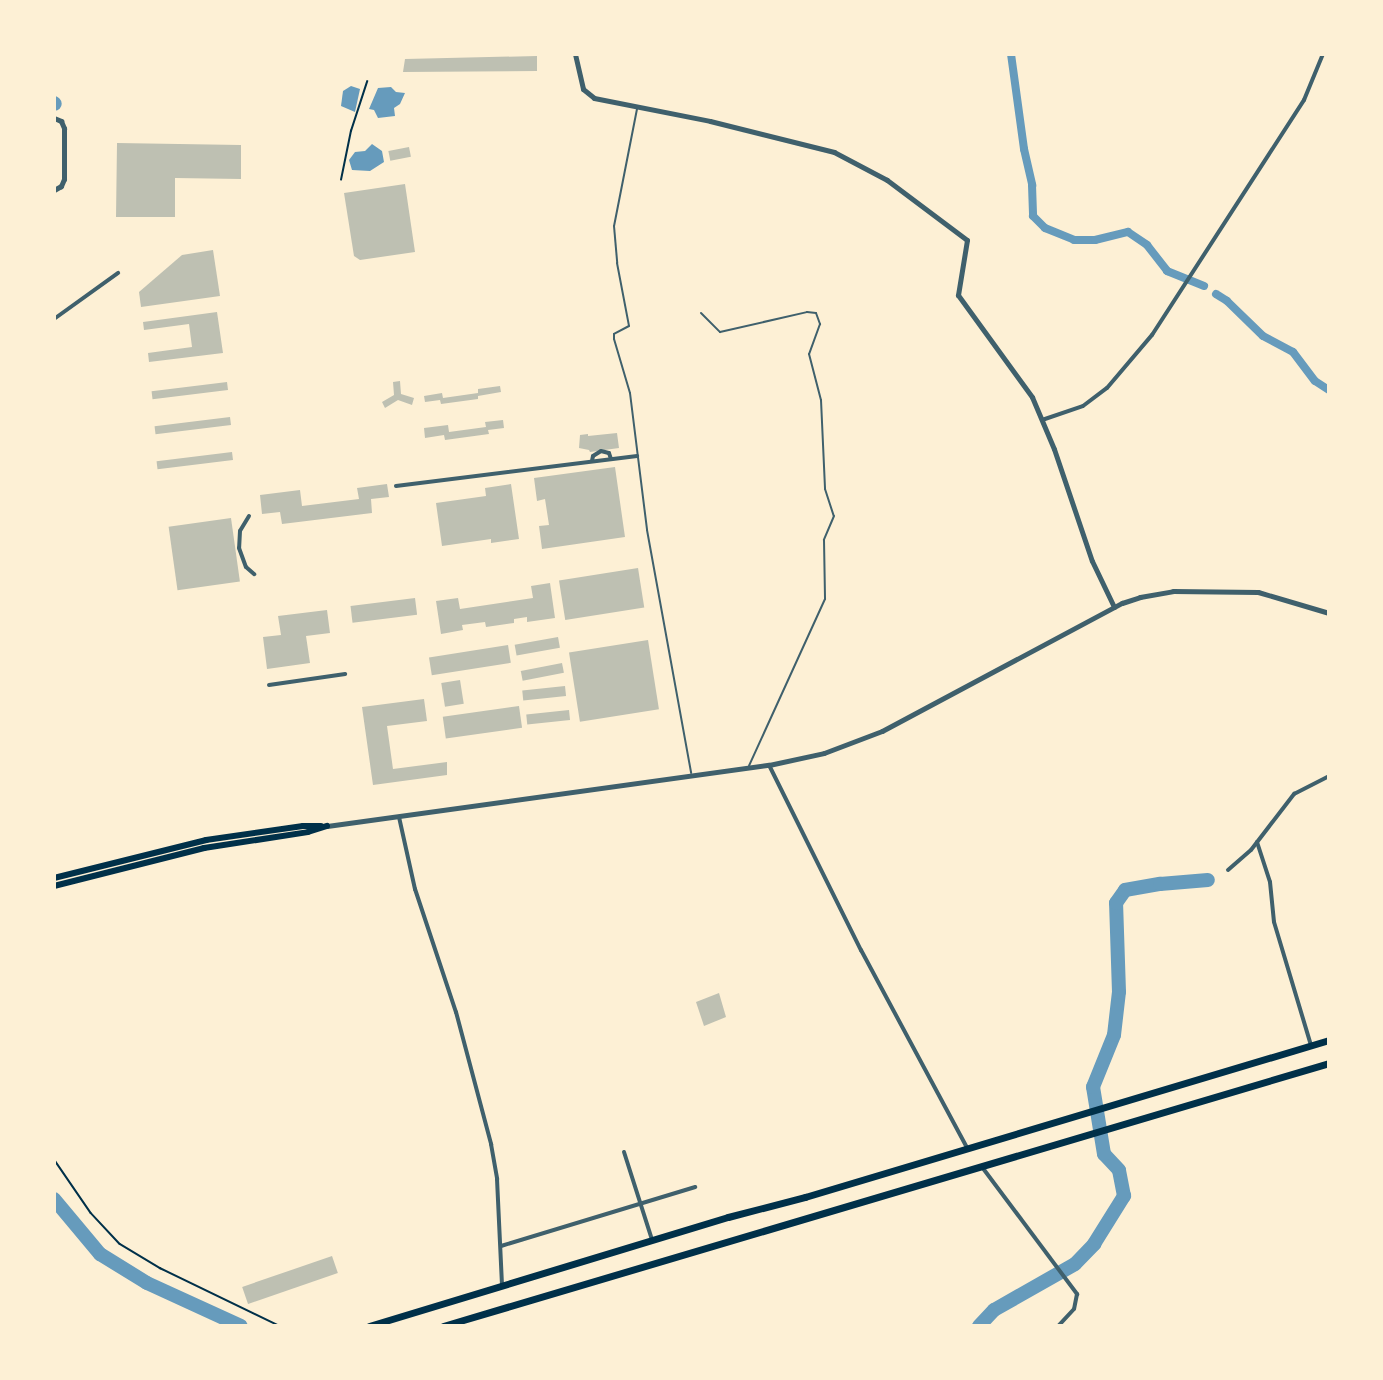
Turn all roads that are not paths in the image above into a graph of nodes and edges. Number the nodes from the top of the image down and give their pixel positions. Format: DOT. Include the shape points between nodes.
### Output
graph roads {
  1 [pos="574,54"];
  2 [pos="1323,54"];
  3 [pos="637,106"];
  4 [pos="54,118"];
  5 [pos="54,190"];
  6 [pos="118,273"];
  7 [pos="701,313"];
  8 [pos="54,319"];
  9 [pos="1042,420"];
  10 [pos="637,456"];
  11 [pos="611,459"];
  12 [pos="592,461"];
  13 [pos="396,486"];
  14 [pos="249,516"];
  15 [pos="254,574"];
  16 [pos="1114,607"];
  17 [pos="1329,613"];
  18 [pos="345,674"];
  19 [pos="268,685"];
  20 [pos="769,765"];
  21 [pos="748,768"];
  22 [pos="692,776"];
  23 [pos="1329,776"];
  24 [pos="399,817"];
  25 [pos="327,826"];
  26 [pos="1257,842"];
  27 [pos="1228,870"];
  28 [pos="54,878"];
  29 [pos="54,886"];
  30 [pos="1329,1040"];
  31 [pos="1311,1045"];
  32 [pos="1329,1063"];
  33 [pos="968,1149"];
  34 [pos="624,1152"];
  35 [pos="981,1167"];
  36 [pos="695,1187"];
  37 [pos="640,1203"];
  38 [pos="652,1239"];
  39 [pos="501,1246"];
  40 [pos="502,1285"];
  41 [pos="369,1326"];
  42 [pos="443,1326"];
  43 [pos="1058,1326"];
  1 -- 3 [label="street" via="586,94"];
  2 -- 9 [label="street" via="1304,100 1152,335 1099,394 1083,406"];
  3 -- 9 [label="street" via="848,157 933,213 967,240 959,298 1024,385"];
  3 -- 10 [label="lane" via="614,226 629,326 614,334 630,393"];
  4 -- 5 [label="street" via="64,128 64,179"];
  6 -- 8 [label="street"];
  7 -- 21 [label="lane" via="720,332 807,312 816,313 820,324 809,354 821,400 825,489 834,516 824,540 825,599"];
  9 -- 16 [label="street" via="1092,561"];
  10 -- 11 [label="street"];
  10 -- 22 [label="lane"];
  11 -- 12 [label="street"];
  11 -- 12 [label="street" via="609,453 600,451"];
  12 -- 13 [label="street"];
  14 -- 15 [label="street" via="240,531 239,548 246,567"];
  16 -- 17 [label="street" via="1158,593 1241,590"];
  16 -- 20 [label="street" via="882,730 824,753"];
  18 -- 19 [label="street"];
  20 -- 21 [label="street"];
  20 -- 33 [label="street" via="850,929"];
  21 -- 22 [label="street"];
  22 -- 24 [label="street"];
  23 -- 26 [label="street" via="1294,794"];
  24 -- 25 [label="street"];
  24 -- 39 [label="street" via="415,889 456,1012 491,1143"];
  25 -- 28 [label="main road" via="206,840"];
  25 -- 29 [label="main road" via="204,848"];
  26 -- 27 [label="street"];
  26 -- 31 [label="street" via="1270,882 1274,922"];
  30 -- 31 [label="highway"];
  31 -- 33 [label="highway"];
  32 -- 35 [label="highway"];
  33 -- 38 [label="highway"];
  34 -- 37 [label="street"];
  35 -- 42 [label="highway"];
  35 -- 43 [label="street" via="1075,1291 1076,1305"];
  36 -- 37 [label="street"];
  37 -- 38 [label="street"];
  37 -- 39 [label="street"];
  38 -- 40 [label="highway"];
  39 -- 40 [label="street"];
  40 -- 41 [label="highway"];
}
